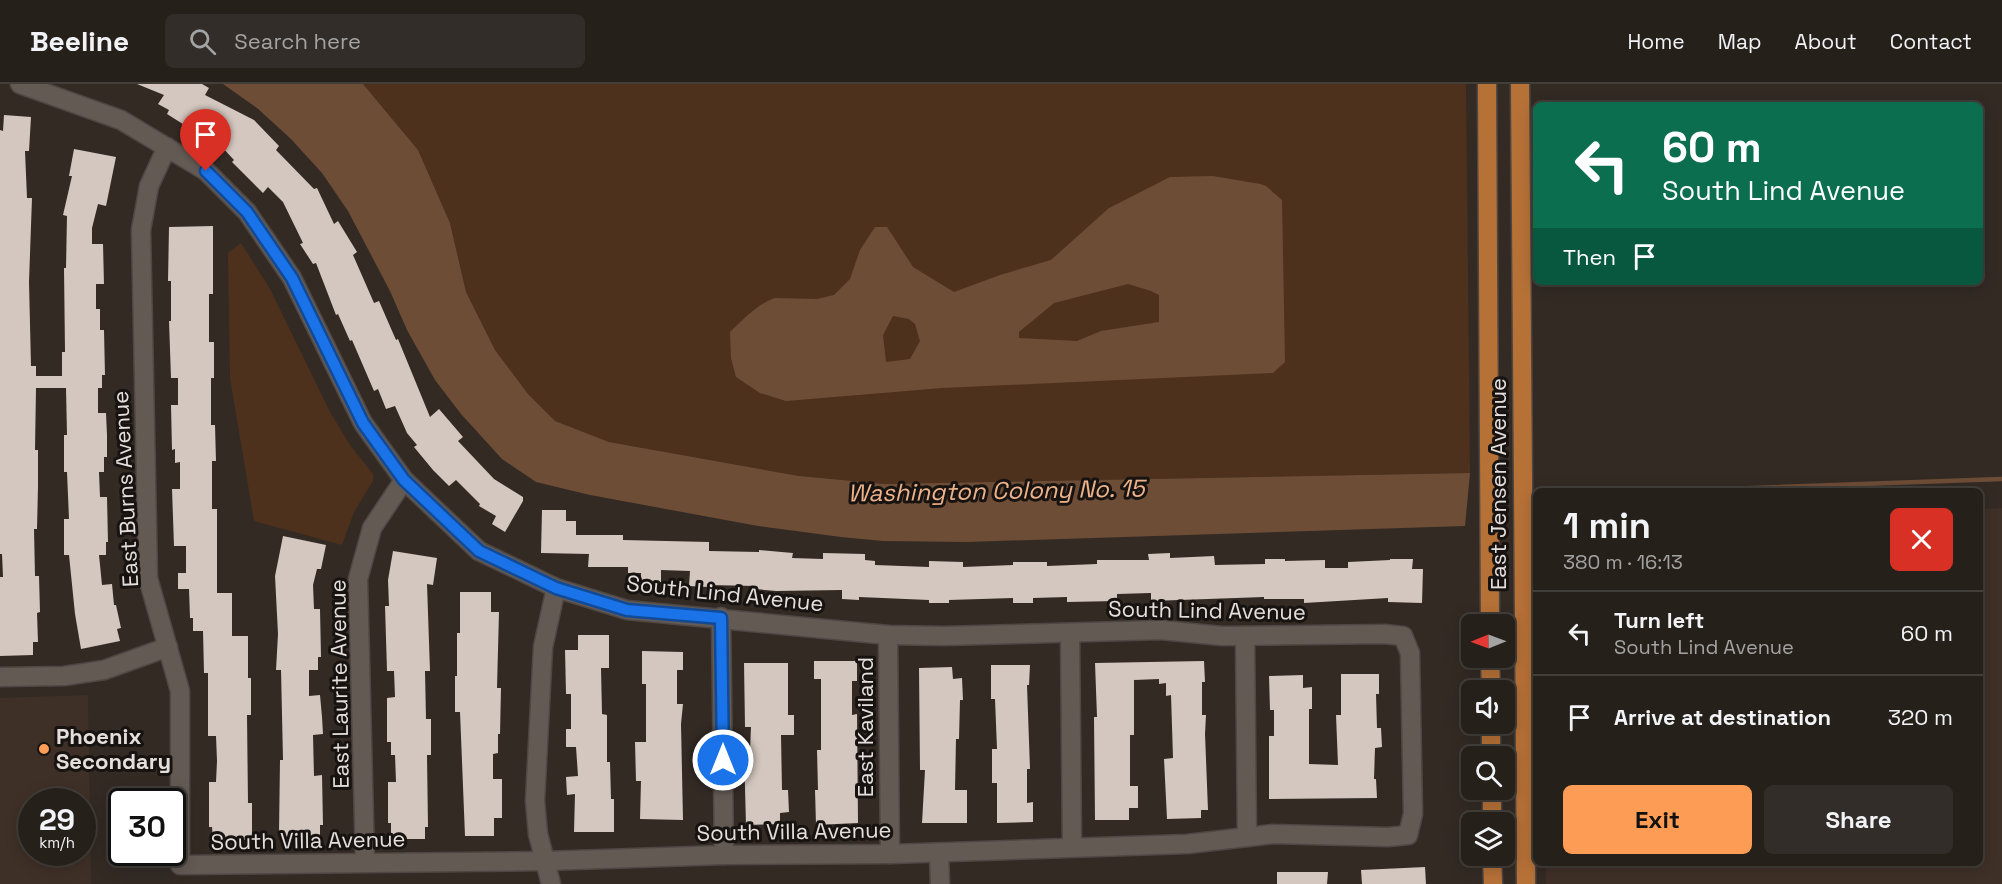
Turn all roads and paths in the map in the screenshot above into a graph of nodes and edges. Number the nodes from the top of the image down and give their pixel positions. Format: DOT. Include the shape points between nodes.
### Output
graph roads {
  1 [pos="20,84"];
  2 [pos="1486,84"];
  3 [pos="1520,84"];
  4 [pos="167,147"];
  5 [pos="404,480"];
  6 [pos="556,588"];
  7 [pos="1490,614"];
  8 [pos="721,618"];
  9 [pos="1070,633"];
  10 [pos="888,635"];
  11 [pos="1245,636"];
  12 [pos="168,647"];
  13 [pos="0,677"];
  14 [pos="180,788"];
  15 [pos="1408,835"];
  16 [pos="1247,837"];
  17 [pos="1072,847"];
  18 [pos="939,853"];
  19 [pos="890,854"];
  20 [pos="724,855"];
  21 [pos="546,861"];
  22 [pos="365,862"];
  23 [pos="186,866"];
  24 [pos="1492,866"];
  25 [pos="551,884"];
  26 [pos="940,884"];
  27 [pos="1493,884"];
  28 [pos="1526,884"];
  1 -- 4 [label="street, South Lind Avenue" via="121,120"];
  2 -- 7 [label="main road, East Jensen Avenue"];
  3 -- 28 [label="main road, East Jensen Avenue"];
  4 -- 5 [label="street, South Lind Avenue" via="206,171 247,212 292,278 363,423"];
  4 -- 12 [label="street, East Burns Avenue" via="149,186 141,230 148,578"];
  5 -- 6 [label="street, South Lind Avenue" via="479,551"];
  5 -- 22 [label="street, East Laurite Avenue" via="372,528 358,579"];
  6 -- 8 [label="street, South Lind Avenue" via="627,610"];
  6 -- 21 [label="street" via="543,647 534,801"];
  8 -- 10 [label="street, South Lind Avenue"];
  8 -- 20 [label="street"];
  9 -- 10 [label="street, South Lind Avenue"];
  9 -- 11 [label="street, South Lind Avenue" via="1161,630"];
  9 -- 17 [label="street"];
  10 -- 19 [label="street, East Kaviland"];
  11 -- 15 [label="street, South Lind Avenue" via="1403,636 1410,652 1413,814"];
  11 -- 16 [label="street"];
  12 -- 13 [label="street" via="104,670 64,676"];
  12 -- 14 [label="street, East Burns Avenue" via="180,692"];
  15 -- 16 [label="street, South Villa Avenue"];
  16 -- 17 [label="street, South Villa Avenue" via="1187,844"];
  17 -- 18 [label="street, South Villa Avenue"];
  18 -- 19 [label="street, South Villa Avenue"];
  18 -- 26 [label="street"];
  19 -- 20 [label="street, South Villa Avenue"];
  20 -- 21 [label="street, South Villa Avenue"];
  21 -- 22 [label="street, South Villa Avenue"];
  21 -- 25 [label="street"];
  22 -- 23 [label="street, South Villa Avenue"];
  24 -- 27 [label="main road"];
}
